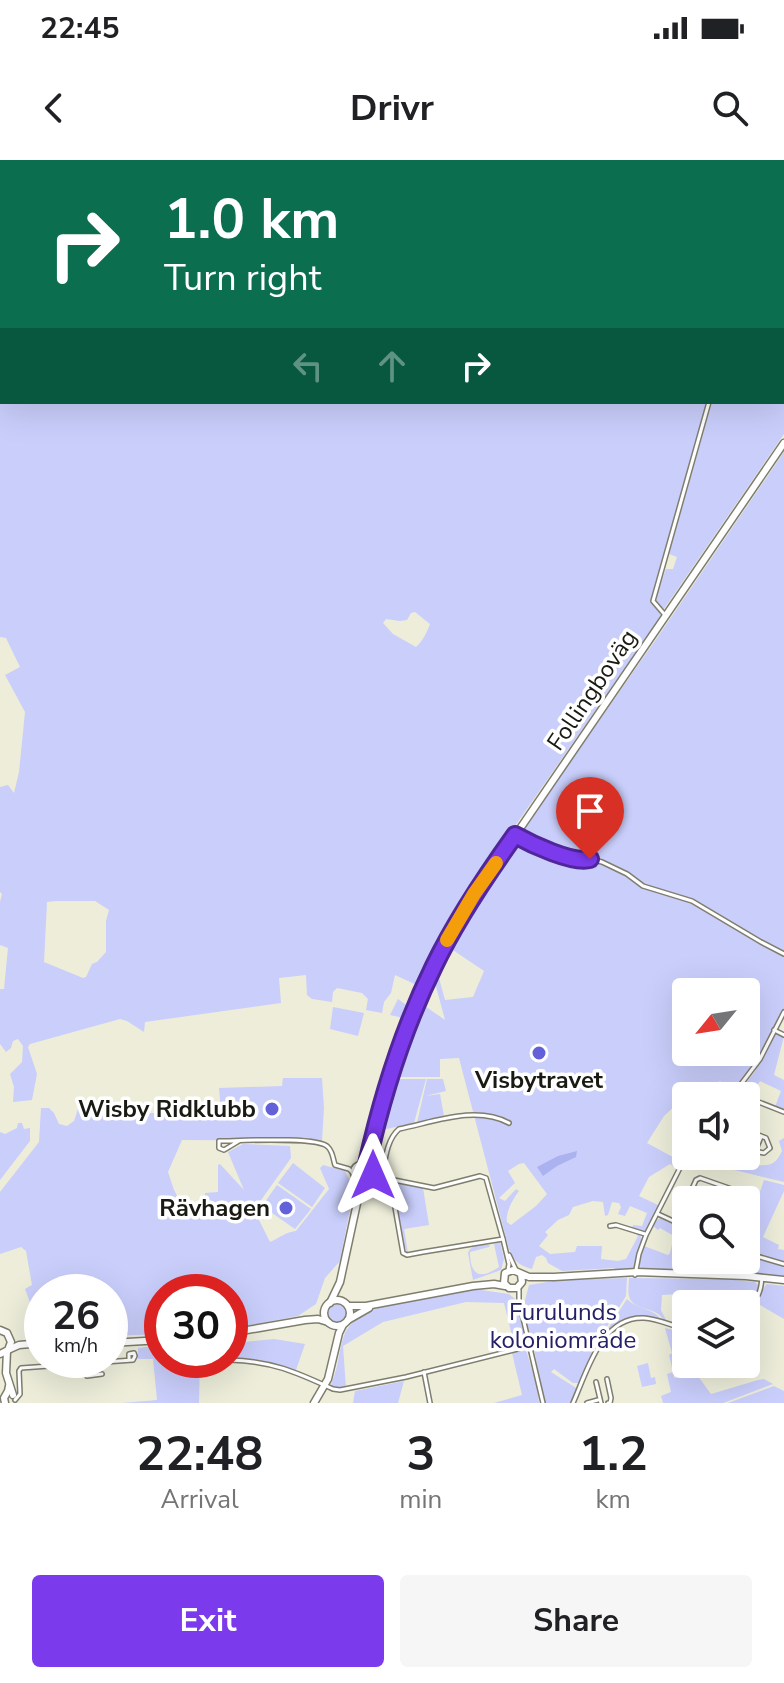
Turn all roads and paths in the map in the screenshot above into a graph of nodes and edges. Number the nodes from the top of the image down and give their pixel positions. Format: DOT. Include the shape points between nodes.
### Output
graph roads {
  1 [pos="708,404"];
  2 [pos="784,443"];
  3 [pos="665,615"];
  4 [pos="515,835"];
  5 [pos="784,954"];
  6 [pos="784,1012"];
  7 [pos="774,1030"];
  8 [pos="784,1035"];
  9 [pos="743,1082"];
  10 [pos="760,1103"];
  11 [pos="784,1112"];
  12 [pos="509,1123"];
  13 [pos="239,1141"];
  14 [pos="373,1141"];
  15 [pos="367,1170"];
  16 [pos="679,1170"];
  17 [pos="358,1173"];
  18 [pos="381,1177"];
  19 [pos="390,1179"];
  20 [pos="694,1186"];
  21 [pos="724,1186"];
  22 [pos="658,1214"];
  23 [pos="672,1220"];
  24 [pos="610,1226"];
  25 [pos="646,1235"];
  26 [pos="503,1239"];
  27 [pos="507,1252"];
  28 [pos="760,1257"];
  29 [pos="784,1264"];
  30 [pos="506,1272"];
  31 [pos="519,1273"];
  32 [pos="636,1274"];
  33 [pos="554,1277"];
  34 [pos="762,1279"];
  35 [pos="784,1281"];
  36 [pos="340,1282"];
  37 [pos="520,1285"];
  38 [pos="473,1286"];
  39 [pos="507,1287"];
  40 [pos="760,1290"];
  41 [pos="519,1301"];
  42 [pos="382,1303"];
  43 [pos="328,1304"];
  44 [pos="346,1304"];
  45 [pos="305,1320"];
  46 [pos="346,1322"];
  47 [pos="329,1323"];
  48 [pos="672,1325"];
  49 [pos="3,1330"];
  50 [pos="248,1330"];
  51 [pos="24,1341"];
  52 [pos="336,1344"];
  53 [pos="530,1346"];
  54 [pos="5,1351"];
  55 [pos="248,1359"];
  56 [pos="129,1360"];
  57 [pos="0,1362"];
  58 [pos="424,1372"];
  59 [pos="6,1373"];
  60 [pos="607,1379"];
  61 [pos="596,1382"];
  62 [pos="325,1385"];
  63 [pos="9,1398"];
  64 [pos="601,1401"];
  65 [pos="314,1403"];
  66 [pos="430,1403"];
  67 [pos="543,1403"];
  68 [pos="573,1403"];
  69 [pos="587,1403"];
  70 [pos="608,1403"];
  1 -- 3 [label="street" via="653,601"];
  2 -- 3 [label="main road, Follingboväg"];
  3 -- 4 [label="main road, Follingboväg"];
  4 -- 5 [label="street" via="577,860 602,862 643,886 692,901"];
  4 -- 14 [label="main road, Follingboväg" via="433,966 399,1050"];
  6 -- 7 [label="street"];
  7 -- 8 [label="street"];
  7 -- 9 [label="street"];
  10 -- 11 [label="street"];
  12 -- 18 [label="street" via="479,1114 399,1129 390,1141"];
  13 -- 13 [label="street" via="224,1150 219,1148 219,1141"];
  13 -- 17 [label="street" via="323,1144 335,1165"];
  14 -- 15 [label="main road, Follingboväg"];
  14 -- 17 [label="main road, Follingboväg"];
  15 -- 17 [label="main road, Follingboväg" via="367,1176"];
  15 -- 18 [label="street"];
  16 -- 22 [label="street"];
  17 -- 18 [label="street"];
  17 -- 36 [label="main road, Follingboväg" via="359,1200"];
  18 -- 19 [label="street"];
  19 -- 26 [label="street" via="434,1188 484,1176"];
  19 -- 26 [label="street" via="405,1254"];
  20 -- 21 [label="street" via="702,1178"];
  22 -- 23 [label="street"];
  22 -- 25 [label="street"];
  24 -- 25 [label="street"];
  25 -- 32 [label="street"];
  26 -- 27 [label="street"];
  27 -- 30 [label="street"];
  27 -- 31 [label="street"];
  28 -- 29 [label="street"];
  30 -- 31 [label="main road"];
  30 -- 38 [label="main road"];
  30 -- 39 [label="main road"];
  31 -- 33 [label="main road"];
  31 -- 37 [label="main road"];
  32 -- 33 [label="main road"];
  32 -- 34 [label="main road"];
  33 -- 37 [label="main road"];
  34 -- 35 [label="main road"];
  34 -- 40 [label="street"];
  36 -- 43 [label="main road, Follingboväg"];
  36 -- 44 [label="main road, Follingboväg"];
  37 -- 39 [label="main road"];
  37 -- 41 [label="street"];
  38 -- 39 [label="main road"];
  38 -- 42 [label="main road"];
  39 -- 41 [label="street"];
  41 -- 53 [label="street"];
  42 -- 44 [label="main road"];
  42 -- 46 [label="main road"];
  43 -- 44 [label="main road"];
  43 -- 45 [label="main road"];
  43 -- 47 [label="main road"];
  44 -- 46 [label="main road"];
  45 -- 47 [label="main road"];
  45 -- 50 [label="main road"];
  46 -- 47 [label="main road"];
  46 -- 52 [label="main road"];
  47 -- 52 [label="main road"];
  48 -- 68 [label="street" via="641,1318 616,1326 598,1347"];
  49 -- 51 [label="main road"];
  49 -- 54 [label="main road" via="11,1342"];
  52 -- 62 [label="main road"];
  53 -- 58 [label="street"];
  53 -- 67 [label="street"];
  54 -- 59 [label="main road"];
  55 -- 62 [label="street"];
  56 -- 63 [label="street" via="24,1367"];
  57 -- 59 [label="main road"];
  58 -- 62 [label="street" via="342,1390"];
  58 -- 66 [label="street"];
  59 -- 63 [label="main road"];
  60 -- 70 [label="street"];
  61 -- 64 [label="street"];
  62 -- 65 [label="main road"];
  64 -- 69 [label="street"];
}
